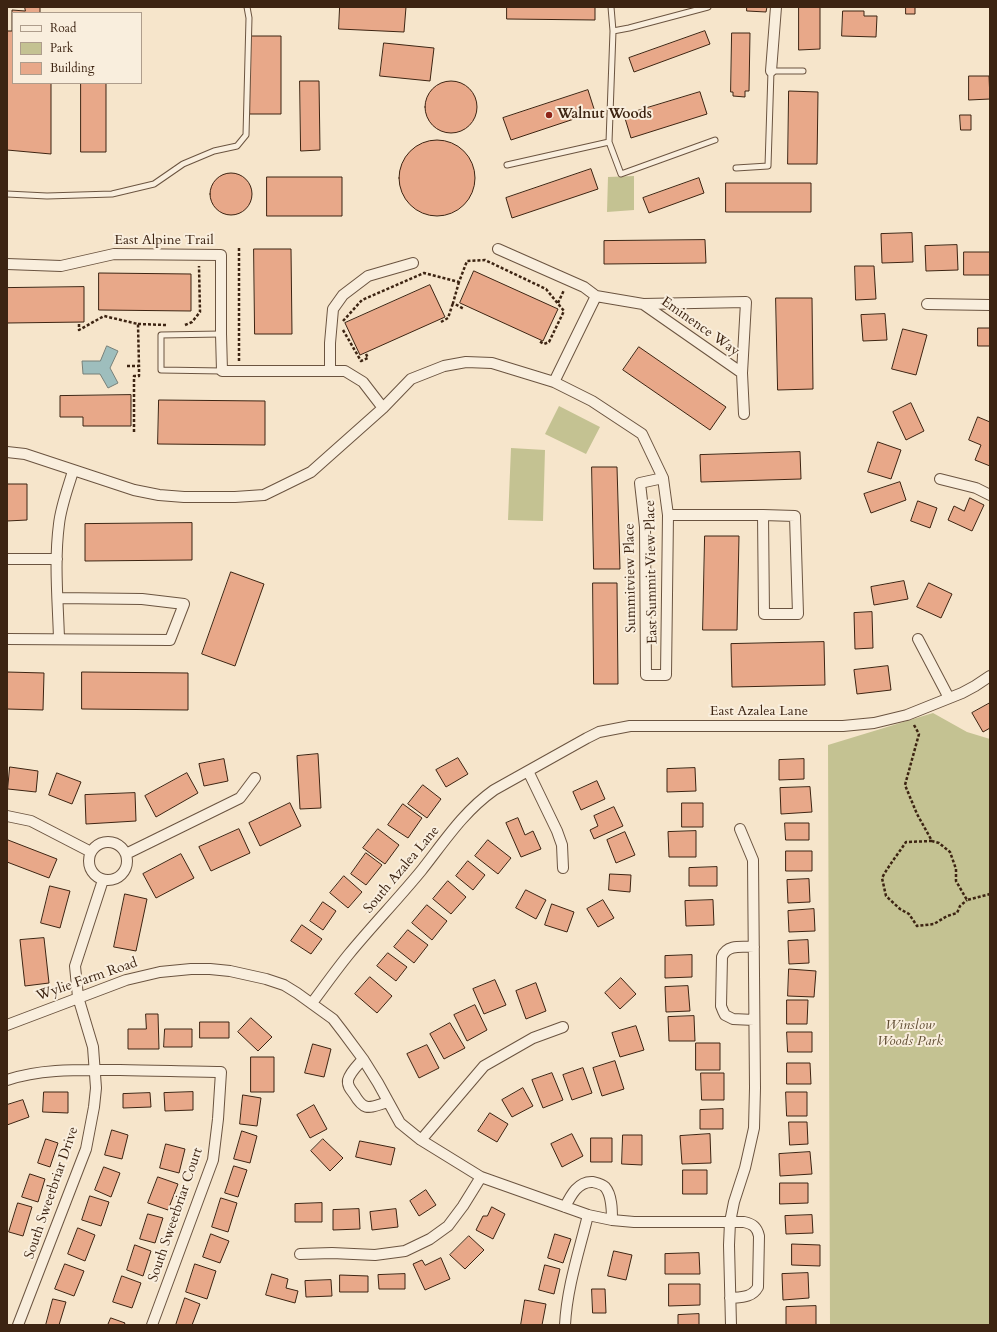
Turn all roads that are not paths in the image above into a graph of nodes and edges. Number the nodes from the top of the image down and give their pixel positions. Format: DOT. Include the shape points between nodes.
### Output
graph roads {
  1 [pos="247,7"];
  2 [pos="611,7"];
  3 [pos="708,7"];
  4 [pos="776,7"];
  5 [pos="613,31"];
  6 [pos="772,71"];
  7 [pos="803,71"];
  8 [pos="715,140"];
  9 [pos="609,142"];
  10 [pos="507,165"];
  11 [pos="736,168"];
  12 [pos="7,194"];
  13 [pos="498,249"];
  14 [pos="413,263"];
  15 [pos="7,264"];
  16 [pos="596,296"];
  17 [pos="643,304"];
  18 [pos="927,304"];
  19 [pos="990,305"];
  20 [pos="221,334"];
  21 [pos="222,370"];
  22 [pos="330,371"];
  23 [pos="742,373"];
  24 [pos="554,382"];
  25 [pos="382,408"];
  26 [pos="744,414"];
  27 [pos="7,452"];
  28 [pos="73,471"];
  29 [pos="663,478"];
  30 [pos="940,479"];
  31 [pos="990,495"];
  32 [pos="668,515"];
  33 [pos="762,515"];
  34 [pos="7,559"];
  35 [pos="57,559"];
  36 [pos="58,598"];
  37 [pos="7,639"];
  38 [pos="59,639"];
  39 [pos="918,639"];
  40 [pos="666,675"];
  41 [pos="990,676"];
  42 [pos="949,698"];
  43 [pos="528,771"];
  44 [pos="255,778"];
  45 [pos="7,816"];
  46 [pos="740,829"];
  47 [pos="91,852"];
  48 [pos="126,854"];
  49 [pos="563,868"];
  50 [pos="103,880"];
  51 [pos="754,947"];
  52 [pos="78,997"];
  53 [pos="312,1003"];
  54 [pos="754,1020"];
  55 [pos="7,1025"];
  56 [pos="563,1027"];
  57 [pos="362,1058"];
  58 [pos="95,1070"];
  59 [pos="7,1080"];
  60 [pos="388,1102"];
  61 [pos="421,1140"];
  62 [pos="481,1177"];
  63 [pos="565,1207"];
  64 [pos="588,1215"];
  65 [pos="612,1220"];
  66 [pos="730,1222"];
  67 [pos="300,1254"];
  68 [pos="730,1298"];
  69 [pos="18,1325"];
  70 [pos="152,1325"];
  71 [pos="565,1325"];
  72 [pos="731,1325"];
  1 -- 12 [label="lane" via="249,18 246,135 237,146 214,151 183,164 154,184 112,194"];
  2 -- 5 [label="lane"];
  3 -- 5 [label="lane"];
  4 -- 6 [label="street"];
  5 -- 9 [label="lane"];
  6 -- 7 [label="lane"];
  6 -- 11 [label="lane" via="768,166"];
  8 -- 9 [label="lane" via="621,174"];
  9 -- 10 [label="lane"];
  13 -- 16 [label="street, Eminence Way" via="584,288"];
  14 -- 22 [label="street" via="368,276 343,295 333,309"];
  15 -- 20 [label="street, East Alpine Trail" via="61,266 114,254 221,255"];
  16 -- 17 [label="street, Eminence Way"];
  16 -- 24 [label="street"];
  17 -- 23 [label="street, Eminence Way"];
  17 -- 23 [label="street, Eminence Way" via="746,302"];
  18 -- 19 [label="street"];
  20 -- 21 [label="street, East Alpine Trail"];
  20 -- 21 [label="lane" via="160,335 161,370"];
  21 -- 22 [label="street"];
  22 -- 25 [label="street" via="345,370 363,382"];
  23 -- 26 [label="street, Eminence Way"];
  24 -- 25 [label="street, East Summit View Place" via="492,363 466,362 444,366 411,379"];
  24 -- 29 [label="street, East Summit View Place" via="592,401 642,434"];
  25 -- 28 [label="street, East Summit View Place" via="311,472 264,495 159,495"];
  27 -- 28 [label="street, East Summit View Place" via="26,454"];
  28 -- 35 [label="street" via="62,504"];
  29 -- 32 [label="street, East Summit View Place"];
  29 -- 40 [label="street, Summitview Place" via="640,483 645,527 646,675"];
  30 -- 31 [label="street" via="976,488"];
  32 -- 33 [label="street"];
  32 -- 40 [label="street, East Summit View Place"];
  33 -- 33 [label="street" via="795,516 798,614 764,614"];
  34 -- 35 [label="street"];
  35 -- 36 [label="street"];
  36 -- 38 [label="street"];
  36 -- 38 [label="street" via="142,599 184,604 170,640"];
  37 -- 38 [label="street"];
  39 -- 42 [label="street"];
  41 -- 42 [label="street, East Azalea Lane"];
  42 -- 43 [label="street, East Azalea Lane" via="907,715 843,726 630,726 599,732"];
  43 -- 49 [label="street" via="557,831 562,845"];
  43 -- 53 [label="street, South Azalea Lane" via="494,790 470,810"];
  44 -- 48 [label="street" via="240,798"];
  45 -- 47 [label="street" via="31,821"];
  46 -- 51 [label="street" via="753,860"];
  47 -- 48 [label="street" via="100,844 112,842 123,848"];
  47 -- 50 [label="street" via="90,869"];
  48 -- 50 [label="street" via="127,866 124,872 109,881"];
  50 -- 52 [label="street, South Sweetbriar Drive" via="75,966"];
  51 -- 54 [label="street"];
  51 -- 54 [label="street" via="735,947 726,950 722,957 722,1006 725,1015 733,1019"];
  52 -- 53 [label="street, Wylie Farm Road" via="147,974 210,969 248,975 284,985"];
  52 -- 55 [label="street, Wylie Farm Road"];
  52 -- 58 [label="street, South Sweetbriar Drive" via="92,1041"];
  53 -- 57 [label="street, Wylie Farm Road" via="332,1019"];
  54 -- 66 [label="street" via="754,1128"];
  56 -- 61 [label="street" via="533,1038 484,1066"];
  57 -- 60 [label="street, Wylie Farm Road"];
  57 -- 60 [label="street" via="348,1085 359,1104 370,1108"];
  58 -- 59 [label="street" via="54,1071 22,1075"];
  58 -- 69 [label="street, South Sweetbriar Drive" via="94,1107 86,1149"];
  58 -- 70 [label="street, South Sweetbriar Court" via="221,1072 213,1160"];
  60 -- 61 [label="street, Wylie Farm Road" via="400,1123"];
  61 -- 62 [label="street, Wylie Farm Road"];
  62 -- 63 [label="street, Wylie Farm Road"];
  62 -- 67 [label="street" via="448,1226 430,1239 405,1251 375,1255"];
  63 -- 64 [label="street, Wylie Farm Road"];
  63 -- 65 [label="street" via="575,1189 589,1182 597,1183 608,1193"];
  64 -- 65 [label="street, Wylie Farm Road"];
  64 -- 71 [label="street" via="570,1280"];
  65 -- 66 [label="street, Wylie Farm Road"];
  66 -- 68 [label="street"];
  66 -- 68 [label="street, Wylie Farm Road" via="749,1223 754,1226 759,1236 759,1282 756,1291 747,1297"];
  68 -- 72 [label="street"];
}
